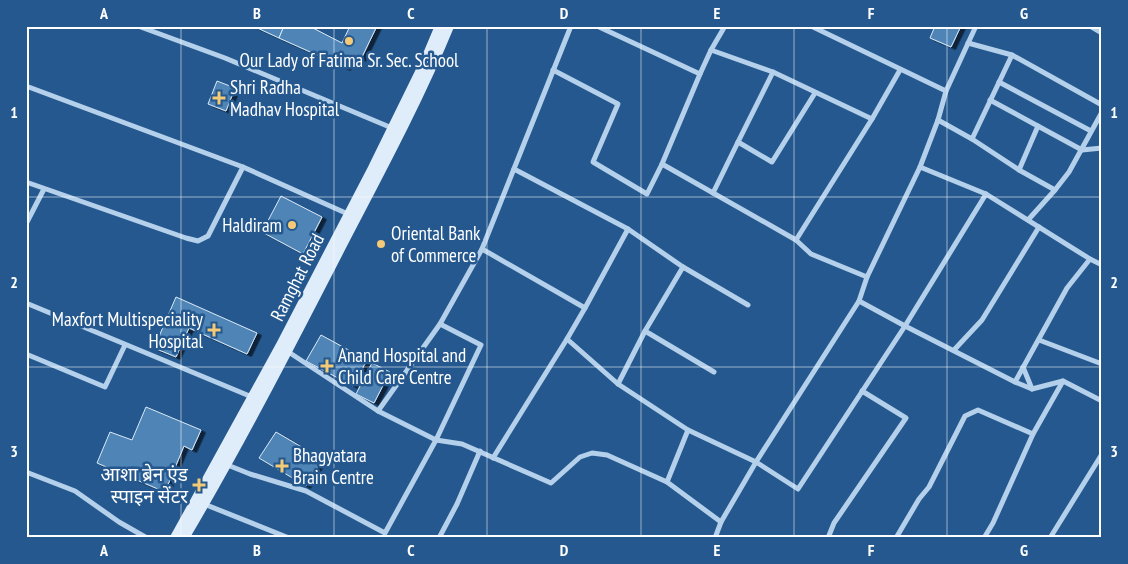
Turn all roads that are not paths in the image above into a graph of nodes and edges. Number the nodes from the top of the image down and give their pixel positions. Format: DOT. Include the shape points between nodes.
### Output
graph roads {
  1 [pos="138,26"];
  2 [pos="440,26"];
  3 [pos="449,26"];
  4 [pos="571,26"];
  5 [pos="597,26"];
  6 [pos="725,26"];
  7 [pos="812,26"];
  8 [pos="976,26"];
  9 [pos="1090,26"];
  10 [pos="1102,33"];
  11 [pos="968,43"];
  12 [pos="711,50"];
  13 [pos="1012,55"];
  14 [pos="553,70"];
  15 [pos="900,70"];
  16 [pos="773,72"];
  17 [pos="700,74"];
  18 [pos="999,82"];
  19 [pos="26,86"];
  20 [pos="946,91"];
  21 [pos="815,93"];
  22 [pos="990,100"];
  23 [pos="1102,105"];
  24 [pos="1102,112"];
  25 [pos="872,119"];
  26 [pos="938,120"];
  27 [pos="1038,126"];
  28 [pos="392,128"];
  29 [pos="1092,131"];
  30 [pos="972,139"];
  31 [pos="738,142"];
  32 [pos="1102,148"];
  33 [pos="1082,150"];
  34 [pos="662,164"];
  35 [pos="243,167"];
  36 [pos="920,167"];
  37 [pos="514,169"];
  38 [pos="1019,170"];
  39 [pos="26,182"];
  40 [pos="44,189"];
  41 [pos="1055,190"];
  42 [pos="713,193"];
  43 [pos="986,194"];
  44 [pos="348,214"];
  45 [pos="1028,220"];
  46 [pos="26,224"];
  47 [pos="1039,226"];
  48 [pos="628,229"];
  49 [pos="796,240"];
  50 [pos="482,249"];
  51 [pos="1090,259"];
  52 [pos="1102,266"];
  53 [pos="683,267"];
  54 [pos="868,277"];
  55 [pos="859,301"];
  56 [pos="26,303"];
  57 [pos="748,305"];
  58 [pos="585,308"];
  59 [pos="440,324"];
  60 [pos="905,326"];
  61 [pos="645,331"];
  62 [pos="567,339"];
  63 [pos="1038,340"];
  64 [pos="125,345"];
  65 [pos="954,350"];
  66 [pos="287,351"];
  67 [pos="26,354"];
  68 [pos="1102,364"];
  69 [pos="1023,367"];
  70 [pos="714,372"];
  71 [pos="1062,381"];
  72 [pos="1015,382"];
  73 [pos="618,384"];
  74 [pos="1032,389"];
  75 [pos="862,391"];
  76 [pos="253,398"];
  77 [pos="1102,401"];
  78 [pos="378,411"];
  79 [pos="688,430"];
  80 [pos="1033,434"];
  81 [pos="436,440"];
  82 [pos="480,451"];
  83 [pos="1102,454"];
  84 [pos="494,458"];
  85 [pos="756,462"];
  86 [pos="225,464"];
  87 [pos="26,472"];
  88 [pos="667,482"];
  89 [pos="200,502"];
  90 [pos="721,522"];
  91 [pos="147,538"];
  92 [pos="175,538"];
  93 [pos="184,538"];
  94 [pos="289,538"];
  95 [pos="439,538"];
  96 [pos="715,538"];
  97 [pos="828,538"];
  98 [pos="896,538"];
  99 [pos="984,538"];
  100 [pos="1050,538"];
  1 -- 28 [label="street" via="225,58"];
  2 -- 28 [label="main road, Ramghat Road"];
  3 -- 66 [label="main road, Ramghat Road" via="381,171"];
  4 -- 14 [label="street"];
  5 -- 17 [label="street"];
  6 -- 12 [label="street"];
  7 -- 15 [label="street"];
  8 -- 11 [label="street"];
  9 -- 10 [label="street"];
  11 -- 13 [label="street"];
  11 -- 20 [label="street"];
  12 -- 16 [label="street"];
  12 -- 17 [label="street"];
  13 -- 18 [label="street"];
  13 -- 23 [label="street"];
  14 -- 34 [label="street" via="618,104 593,162 647,194"];
  14 -- 37 [label="street"];
  15 -- 20 [label="street"];
  15 -- 25 [label="street"];
  16 -- 21 [label="street"];
  16 -- 31 [label="street"];
  17 -- 34 [label="street"];
  18 -- 22 [label="street"];
  18 -- 29 [label="street"];
  19 -- 35 [label="street"];
  20 -- 26 [label="street"];
  21 -- 25 [label="street"];
  21 -- 31 [label="street" via="772,162"];
  22 -- 27 [label="street"];
  22 -- 30 [label="street"];
  24 -- 29 [label="street"];
  25 -- 49 [label="street"];
  26 -- 30 [label="street"];
  26 -- 36 [label="street"];
  27 -- 33 [label="street"];
  27 -- 38 [label="street"];
  28 -- 44 [label="main road, Ramghat Road"];
  29 -- 33 [label="street"];
  30 -- 38 [label="street"];
  31 -- 42 [label="street"];
  32 -- 33 [label="street"];
  33 -- 41 [label="street"];
  34 -- 42 [label="street"];
  35 -- 40 [label="street" via="208,236 198,241"];
  35 -- 44 [label="street"];
  36 -- 43 [label="street"];
  36 -- 54 [label="street"];
  37 -- 48 [label="street"];
  37 -- 50 [label="street"];
  38 -- 41 [label="street"];
  39 -- 40 [label="street"];
  40 -- 46 [label="street"];
  41 -- 45 [label="street"];
  42 -- 49 [label="street"];
  43 -- 45 [label="street"];
  43 -- 60 [label="street"];
  44 -- 76 [label="main road, Ramghat Road"];
  45 -- 47 [label="street"];
  47 -- 51 [label="street"];
  47 -- 65 [label="street" via="982,320"];
  48 -- 53 [label="street"];
  48 -- 58 [label="street"];
  49 -- 54 [label="street" via="811,254"];
  50 -- 58 [label="street"];
  50 -- 59 [label="street"];
  51 -- 52 [label="street"];
  51 -- 63 [label="street" via="1067,288"];
  53 -- 57 [label="street"];
  53 -- 61 [label="street"];
  54 -- 55 [label="street"];
  55 -- 60 [label="street"];
  55 -- 85 [label="street"];
  56 -- 64 [label="street"];
  58 -- 62 [label="street"];
  59 -- 78 [label="street"];
  59 -- 81 [label="street" via="481,345"];
  60 -- 65 [label="street"];
  60 -- 75 [label="street"];
  61 -- 70 [label="street"];
  61 -- 73 [label="street"];
  62 -- 73 [label="street"];
  62 -- 84 [label="street"];
  63 -- 68 [label="street"];
  63 -- 69 [label="street"];
  64 -- 67 [label="street" via="105,387"];
  64 -- 76 [label="street"];
  65 -- 72 [label="street"];
  66 -- 78 [label="street"];
  66 -- 86 [label="main road, Ramghat Road"];
  69 -- 72 [label="street"];
  69 -- 74 [label="street"];
  71 -- 74 [label="street"];
  71 -- 77 [label="street"];
  71 -- 80 [label="street"];
  72 -- 74 [label="street"];
  73 -- 79 [label="street"];
  75 -- 85 [label="street" via="798,489"];
  75 -- 97 [label="street" via="906,418 834,523"];
  76 -- 89 [label="main road, Ramghat Road" via="219,455"];
  78 -- 81 [label="street"];
  79 -- 85 [label="street"];
  79 -- 88 [label="street"];
  80 -- 98 [label="street" via="978,410 965,416 930,487"];
  80 -- 99 [label="street"];
  81 -- 82 [label="street"];
  81 -- 86 [label="street" via="385,533 306,491"];
  82 -- 84 [label="street"];
  82 -- 95 [label="street"];
  83 -- 100 [label="street"];
  84 -- 88 [label="street" via="551,483 580,457 592,453 607,454"];
  85 -- 90 [label="street"];
  86 -- 89 [label="main road, Ramghat Road"];
  87 -- 91 [label="street" via="75,491"];
  88 -- 90 [label="street"];
  89 -- 92 [label="main road, Ramghat Road"];
  89 -- 93 [label="main road, Ramghat Road"];
  89 -- 94 [label="street"];
  90 -- 96 [label="street"];
}
